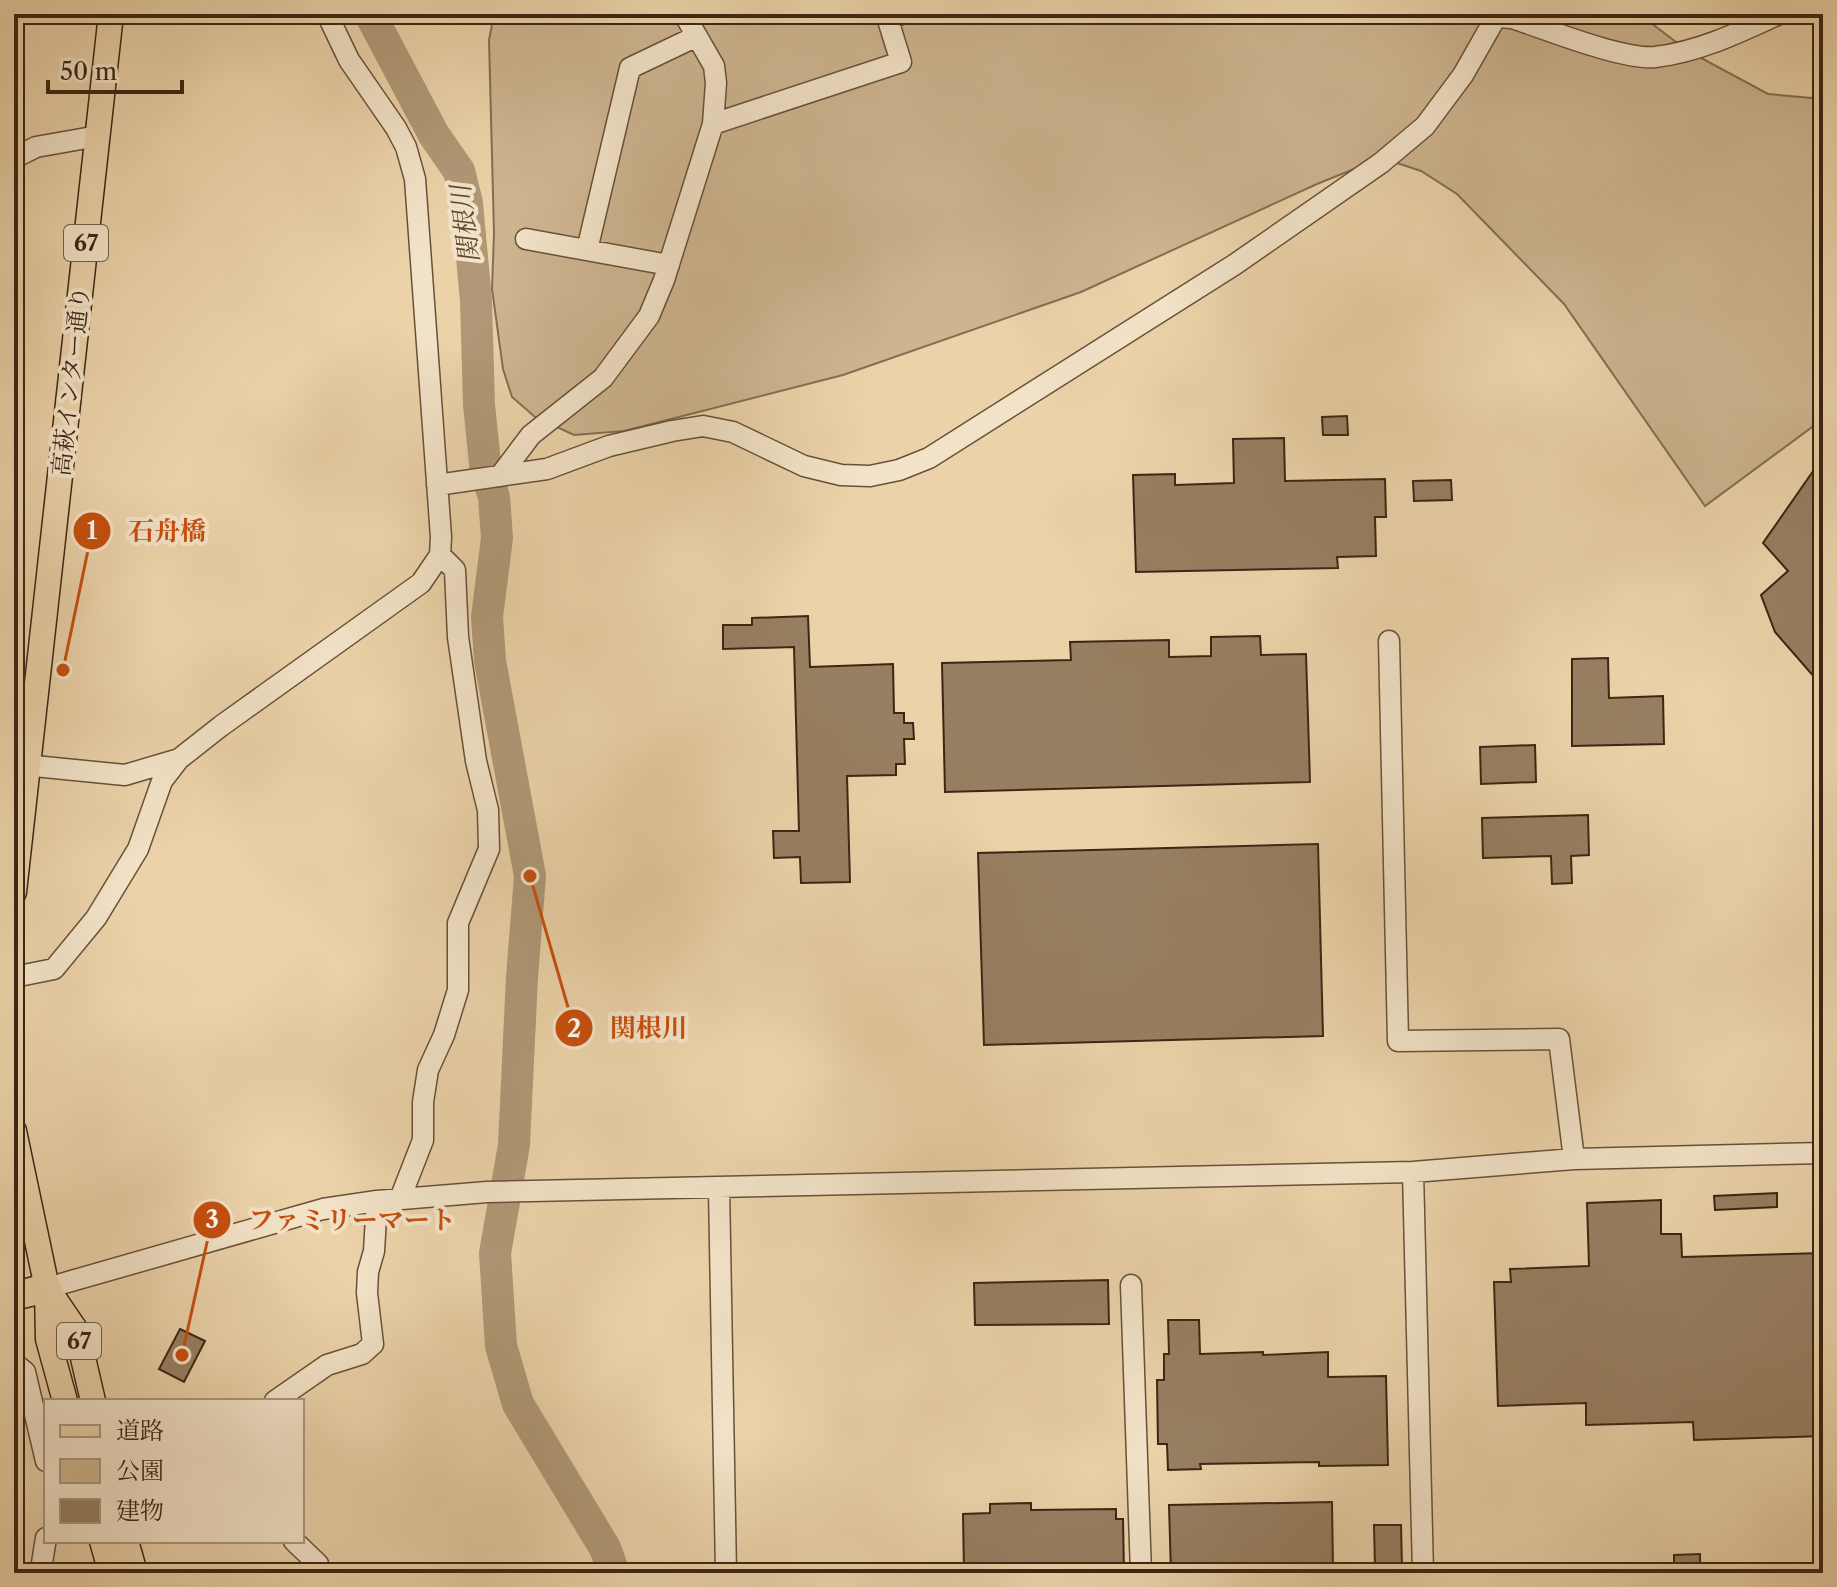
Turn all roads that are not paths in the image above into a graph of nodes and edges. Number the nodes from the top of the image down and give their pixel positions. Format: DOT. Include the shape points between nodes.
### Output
graph roads {
  1 [pos="111,14"];
  2 [pos="327,14"];
  3 [pos="684,14"];
  4 [pos="1779,14"];
  5 [pos="892,16"];
  6 [pos="697,36"];
  7 [pos="713,124"];
  8 [pos="98,136"];
  9 [pos="14,158"];
  10 [pos="526,239"];
  11 [pos="587,250"];
  12 [pos="669,265"];
  13 [pos="500,476"];
  14 [pos="437,485"];
  15 [pos="440,555"];
  16 [pos="1389,641"];
  17 [pos="179,759"];
  18 [pos="21,765"];
  19 [pos="14,892"];
  20 [pos="14,977"];
  21 [pos="14,1131"];
  22 [pos="1823,1153"];
  23 [pos="1574,1159"];
  24 [pos="1413,1172"];
  25 [pos="719,1188"];
  26 [pos="400,1199"];
  27 [pos="377,1201"];
  28 [pos="1131,1285"];
  29 [pos="47,1288"];
  30 [pos="14,1296"];
  31 [pos="14,1363"];
  32 [pos="64,1399"];
  33 [pos="93,1399"];
  34 [pos="278,1399"];
  35 [pos="44,1453"];
  36 [pos="45,1543"];
  37 [pos="103,1543"];
  38 [pos="127,1543"];
  39 [pos="296,1543"];
  40 [pos="44,1573"];
  41 [pos="111,1573"];
  42 [pos="135,1573"];
  43 [pos="317,1573"];
  44 [pos="726,1573"];
  45 [pos="1141,1573"];
  46 [pos="1423,1573"];
  1 -- 8 [label="main road, 高萩インター通り / 67"];
  2 -- 14 [label="street" via="349,60 396,128 415,179"];
  3 -- 6 [label="street"];
  4 -- 13 [label="street" via="1697,48 1653,57 1496,17 1463,75 1425,126 1381,163 1234,265 929,458 899,470 841,475 804,466 733,432 703,426 609,446 547,469"];
  5 -- 7 [label="street" via="901,62"];
  6 -- 7 [label="street" via="714,66"];
  6 -- 11 [label="street" via="630,68"];
  7 -- 12 [label="street"];
  8 -- 9 [label="street" via="36,147"];
  8 -- 18 [label="main road, 高萩インター通り / 67"];
  10 -- 11 [label="street"];
  11 -- 12 [label="street"];
  12 -- 13 [label="street" via="649,316 603,378 531,435"];
  13 -- 14 [label="street"];
  14 -- 15 [label="street"];
  15 -- 17 [label="street" via="421,583"];
  15 -- 26 [label="street" via="455,570 458,637 488,810 489,849 458,923 458,990 428,1070 423,1140"];
  16 -- 23 [label="street" via="1398,1041 1559,1039"];
  17 -- 18 [label="street" via="125,775"];
  17 -- 20 [label="street" via="162,781 138,849 96,918 54,969"];
  18 -- 19 [label="main road, 高萩インター通り / 67"];
  21 -- 29 [label="main road, 67"];
  22 -- 23 [label="street"];
  23 -- 24 [label="street"];
  24 -- 25 [label="street"];
  24 -- 46 [label="street"];
  25 -- 26 [label="street"];
  25 -- 44 [label="street"];
  26 -- 27 [label="street"];
  27 -- 29 [label="street" via="323,1209"];
  27 -- 34 [label="street" via="367,1293 373,1344 362,1354 327,1365"];
  28 -- 45 [label="street"];
  29 -- 30 [label="highway"];
  29 -- 32 [label="main road, 67" via="48,1339"];
  29 -- 33 [label="main road, 67" via="77,1332"];
  31 -- 35 [label="street" via="25,1372"];
  36 -- 40 [label="street"];
  37 -- 41 [label="main road"];
  38 -- 42 [label="main road"];
  39 -- 43 [label="street" via="318,1564"];
}
